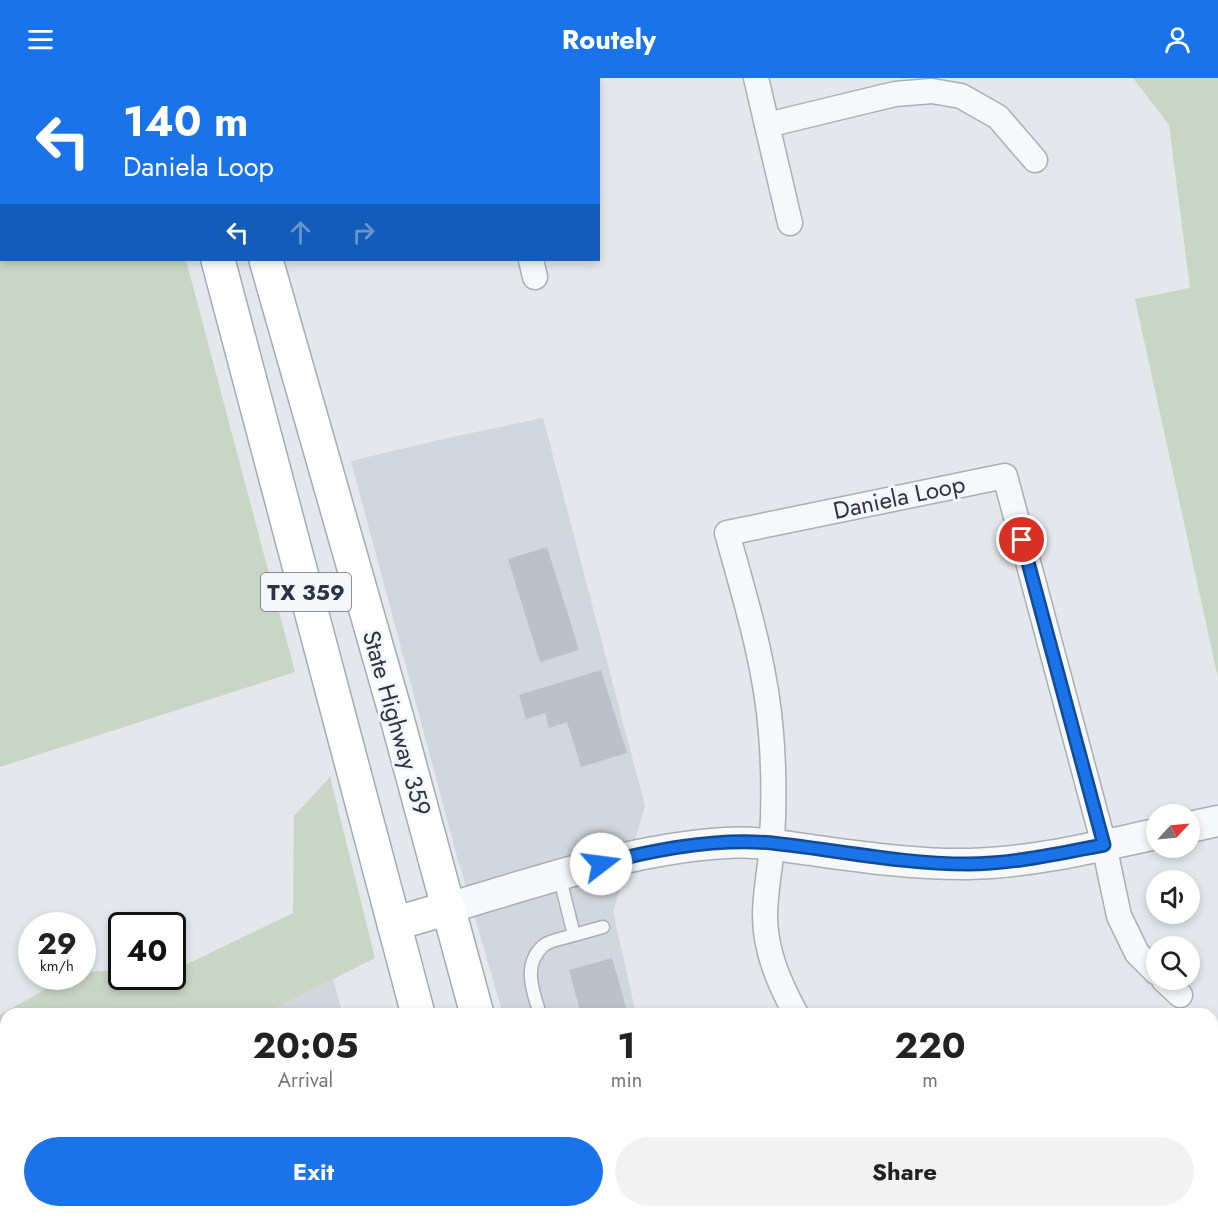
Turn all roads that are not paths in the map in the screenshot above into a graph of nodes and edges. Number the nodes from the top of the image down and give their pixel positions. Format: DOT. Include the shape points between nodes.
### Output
graph roads {
  1 [pos="756,78"];
  2 [pos="767,124"];
  3 [pos="1035,160"];
  4 [pos="790,223"];
  5 [pos="218,261"];
  6 [pos="266,261"];
  7 [pos="1218,821"];
  8 [pos="1200,825"];
  9 [pos="1146,836"];
  10 [pos="772,843"];
  11 [pos="1104,845"];
  12 [pos="559,875"];
  13 [pos="448,908"];
  14 [pos="394,924"];
  15 [pos="603,927"];
  16 [pos="574,935"];
  17 [pos="1146,962"];
  18 [pos="416,1008"];
  19 [pos="475,1008"];
  20 [pos="538,1008"];
  21 [pos="793,1008"];
  1 -- 2 [label="street"];
  2 -- 3 [label="street" via="895,94 932,91 961,96 998,117"];
  2 -- 4 [label="street"];
  5 -- 14 [label="main road, TX 359"];
  6 -- 13 [label="main road, State Highway 359 / TX 359"];
  7 -- 8 [label="street"];
  9 -- 11 [label="street"];
  10 -- 11 [label="street" via="969,864"];
  10 -- 11 [label="street, Daniela Loop" via="771,732 727,533 1005,476"];
  10 -- 12 [label="street" via="728,842 668,848"];
  10 -- 21 [label="street" via="765,915 769,950 779,983"];
  11 -- 17 [label="street" via="1119,916 1137,953"];
  12 -- 13 [label="street"];
  12 -- 16 [label="lane"];
  13 -- 14 [label="main road"];
  13 -- 19 [label="main road, State Highway 359 / TX 359"];
  14 -- 18 [label="main road, TX 359"];
  15 -- 16 [label="lane"];
  16 -- 20 [label="lane" via="543,945 532,963 529,982"];
}
